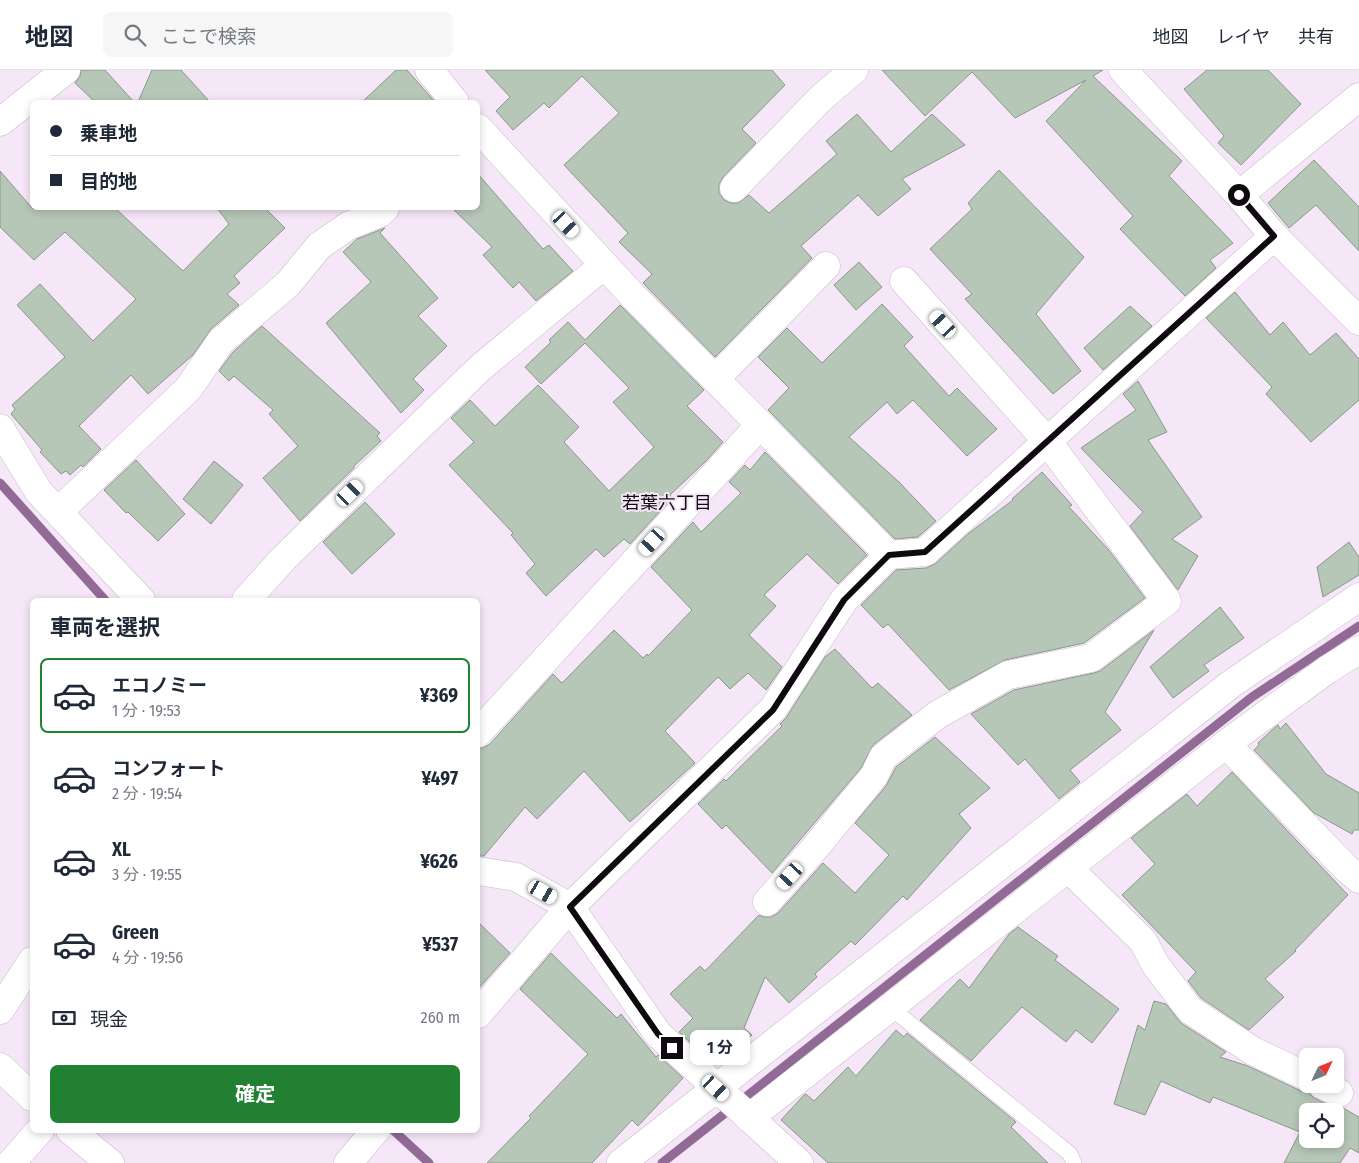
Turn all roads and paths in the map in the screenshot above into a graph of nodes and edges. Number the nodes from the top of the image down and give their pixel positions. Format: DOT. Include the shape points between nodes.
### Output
graph roads {
  1 [pos="66,70"];
  2 [pos="429,70"];
  3 [pos="854,70"];
  4 [pos="1123,70"];
  5 [pos="1359,97"];
  6 [pos="454,100"];
  7 [pos="0,122"];
  8 [pos="480,130"];
  9 [pos="734,188"];
  10 [pos="1239,195"];
  11 [pos="383,210"];
  12 [pos="1274,236"];
  13 [pos="604,265"];
  14 [pos="826,266"];
  15 [pos="904,281"];
  16 [pos="1359,321"];
  17 [pos="715,379"];
  18 [pos="760,425"];
  19 [pos="0,428"];
  20 [pos="1047,441"];
  21 [pos="58,512"];
  22 [pos="889,555"];
  23 [pos="1359,597"];
  24 [pos="139,598"];
  25 [pos="248,598"];
  26 [pos="1359,650"];
  27 [pos="480,730"];
  28 [pos="1226,744"];
  29 [pos="1068,868"];
  30 [pos="480,871"];
  31 [pos="1359,879"];
  32 [pos="766,902"];
  33 [pos="570,907"];
  34 [pos="30,964"];
  35 [pos="891,1008"];
  36 [pos="0,1010"];
  37 [pos="480,1012"];
  38 [pos="0,1067"];
  39 [pos="1299,1073"];
  40 [pos="716,1088"];
  41 [pos="30,1095"];
  42 [pos="749,1118"];
  43 [pos="37,1133"];
  44 [pos="74,1133"];
  45 [pos="373,1133"];
  46 [pos="11,1163"];
  47 [pos="110,1163"];
  48 [pos="348,1163"];
  49 [pos="621,1163"];
  50 [pos="799,1163"];
  51 [pos="1074,1163"];
  1 -- 7 [label="street"];
  2 -- 6 [label="street"];
  3 -- 9 [label="street" via="814,105"];
  4 -- 10 [label="street"];
  5 -- 10 [label="street"];
  8 -- 13 [label="street"];
  10 -- 12 [label="street"];
  11 -- 21 [label="street" via="348,226 319,246 288,284 221,341 188,389"];
  12 -- 16 [label="street"];
  12 -- 20 [label="street"];
  13 -- 17 [label="street"];
  13 -- 25 [label="street" via="480,368 284,558"];
  14 -- 17 [label="street"];
  15 -- 20 [label="street"];
  17 -- 18 [label="street"];
  18 -- 22 [label="street"];
  18 -- 27 [label="street"];
  19 -- 21 [label="street" via="39,492"];
  20 -- 22 [label="street" via="925,552"];
  20 -- 32 [label="street" via="1167,600 1092,658 1008,674 937,716 883,757 874,776"];
  21 -- 24 [label="street"];
  22 -- 33 [label="street" via="844,600 773,710"];
  23 -- 40 [label="street" via="1231,684"];
  26 -- 28 [label="street"];
  28 -- 29 [label="street"];
  28 -- 31 [label="street"];
  29 -- 35 [label="street"];
  29 -- 39 [label="street" via="1143,941 1155,964 1190,1010 1253,1051"];
  30 -- 33 [label="street" via="516,877"];
  33 -- 37 [label="street"];
  33 -- 40 [label="street" via="658,1034"];
  34 -- 36 [label="street"];
  35 -- 42 [label="street"];
  35 -- 51 [label="lane" via="1070,1154"];
  38 -- 41 [label="street"];
  40 -- 42 [label="street"];
  40 -- 49 [label="street"];
  42 -- 50 [label="street"];
  43 -- 46 [label="street"];
  44 -- 47 [label="street"];
  45 -- 48 [label="street"];
}
